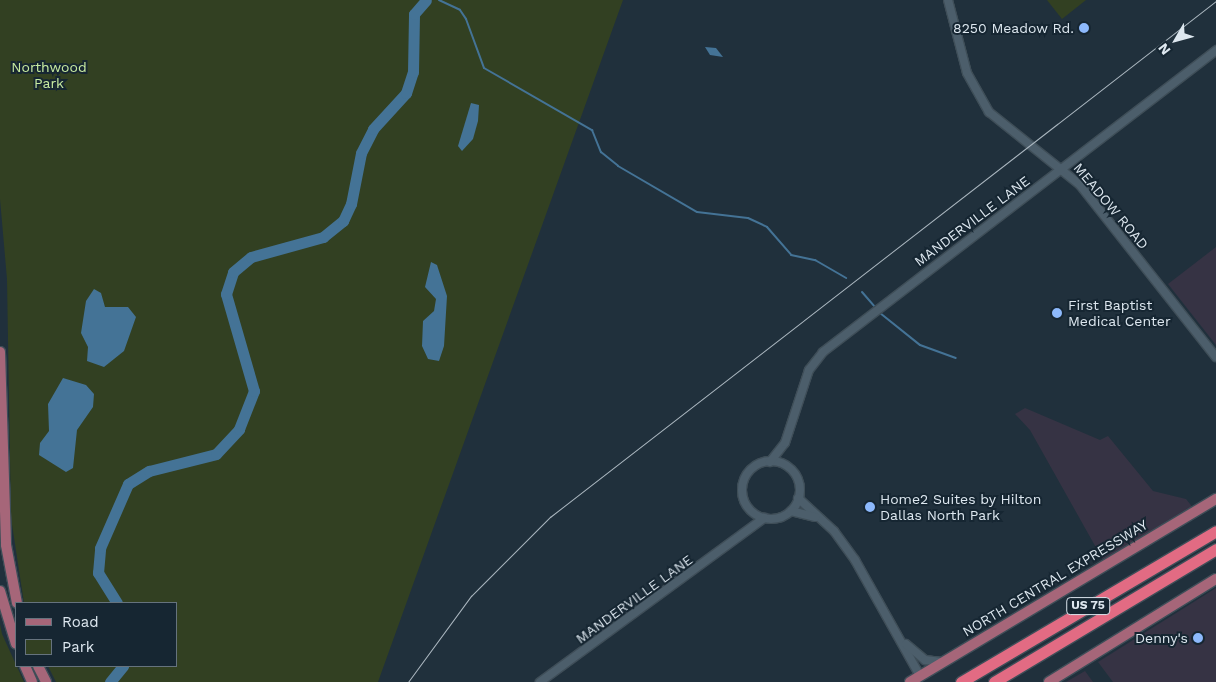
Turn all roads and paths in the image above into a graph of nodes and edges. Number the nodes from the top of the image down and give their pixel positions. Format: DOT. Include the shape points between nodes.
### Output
graph roads {
  1 [pos="948,0"];
  2 [pos="1216,50"];
  3 [pos="1062,167"];
  4 [pos="0,352"];
  5 [pos="1216,357"];
  6 [pos="784,443"];
  7 [pos="770,462"];
  8 [pos="787,466"];
  9 [pos="798,498"];
  10 [pos="1216,499"];
  11 [pos="750,510"];
  12 [pos="792,511"];
  13 [pos="764,518"];
  14 [pos="821,520"];
  15 [pos="1216,531"];
  16 [pos="743,534"];
  17 [pos="1216,549"];
  18 [pos="5,574"];
  19 [pos="1216,579"];
  20 [pos="0,591"];
  21 [pos="16,602"];
  22 [pos="15,641"];
  23 [pos="906,644"];
  24 [pos="944,662"];
  25 [pos="25,667"];
  26 [pos="38,667"];
  27 [pos="920,676"];
  28 [pos="32,682"];
  29 [pos="46,682"];
  30 [pos="540,682"];
  31 [pos="910,682"];
  32 [pos="961,682"];
  33 [pos="994,682"];
  34 [pos="1049,682"];
  1 -- 3 [label="street, MEADOW ROAD" via="963,62 982,102 997,121"];
  2 -- 3 [label="street, MANDERVILLE LANE"];
  3 -- 5 [label="street, MEADOW ROAD"];
  3 -- 6 [label="street, MANDERVILLE LANE" via="870,314 813,363"];
  4 -- 18 [label="main road"];
  6 -- 7 [label="street, MANDERVILLE LANE"];
  6 -- 8 [label="street, MANDERVILLE LANE"];
  7 -- 8 [label="street"];
  7 -- 11 [label="street" via="752,468 744,479 742,492"];
  8 -- 9 [label="street" via="797,478"];
  9 -- 12 [label="street"];
  9 -- 14 [label="street"];
  10 -- 24 [label="main road, NORTH CENTRAL EXPRESSWAY"];
  11 -- 13 [label="street"];
  11 -- 16 [label="street"];
  12 -- 13 [label="street" via="778,518"];
  12 -- 14 [label="street"];
  13 -- 16 [label="street, MANDERVILLE LANE"];
  14 -- 23 [label="street" via="856,560"];
  15 -- 32 [label="highway, US 75"];
  16 -- 30 [label="street, MANDERVILLE LANE"];
  17 -- 33 [label="highway, US 75"];
  18 -- 21 [label="main road"];
  19 -- 34 [label="main road"];
  20 -- 22 [label="main road"];
  23 -- 24 [label="street" via="925,660"];
  23 -- 27 [label="street"];
  24 -- 27 [label="main road, NORTH CENTRAL EXPRESSWAY"];
  25 -- 28 [label="main road"];
  26 -- 29 [label="main road"];
  27 -- 31 [label="main road, NORTH CENTRAL EXPRESSWAY"];
}
